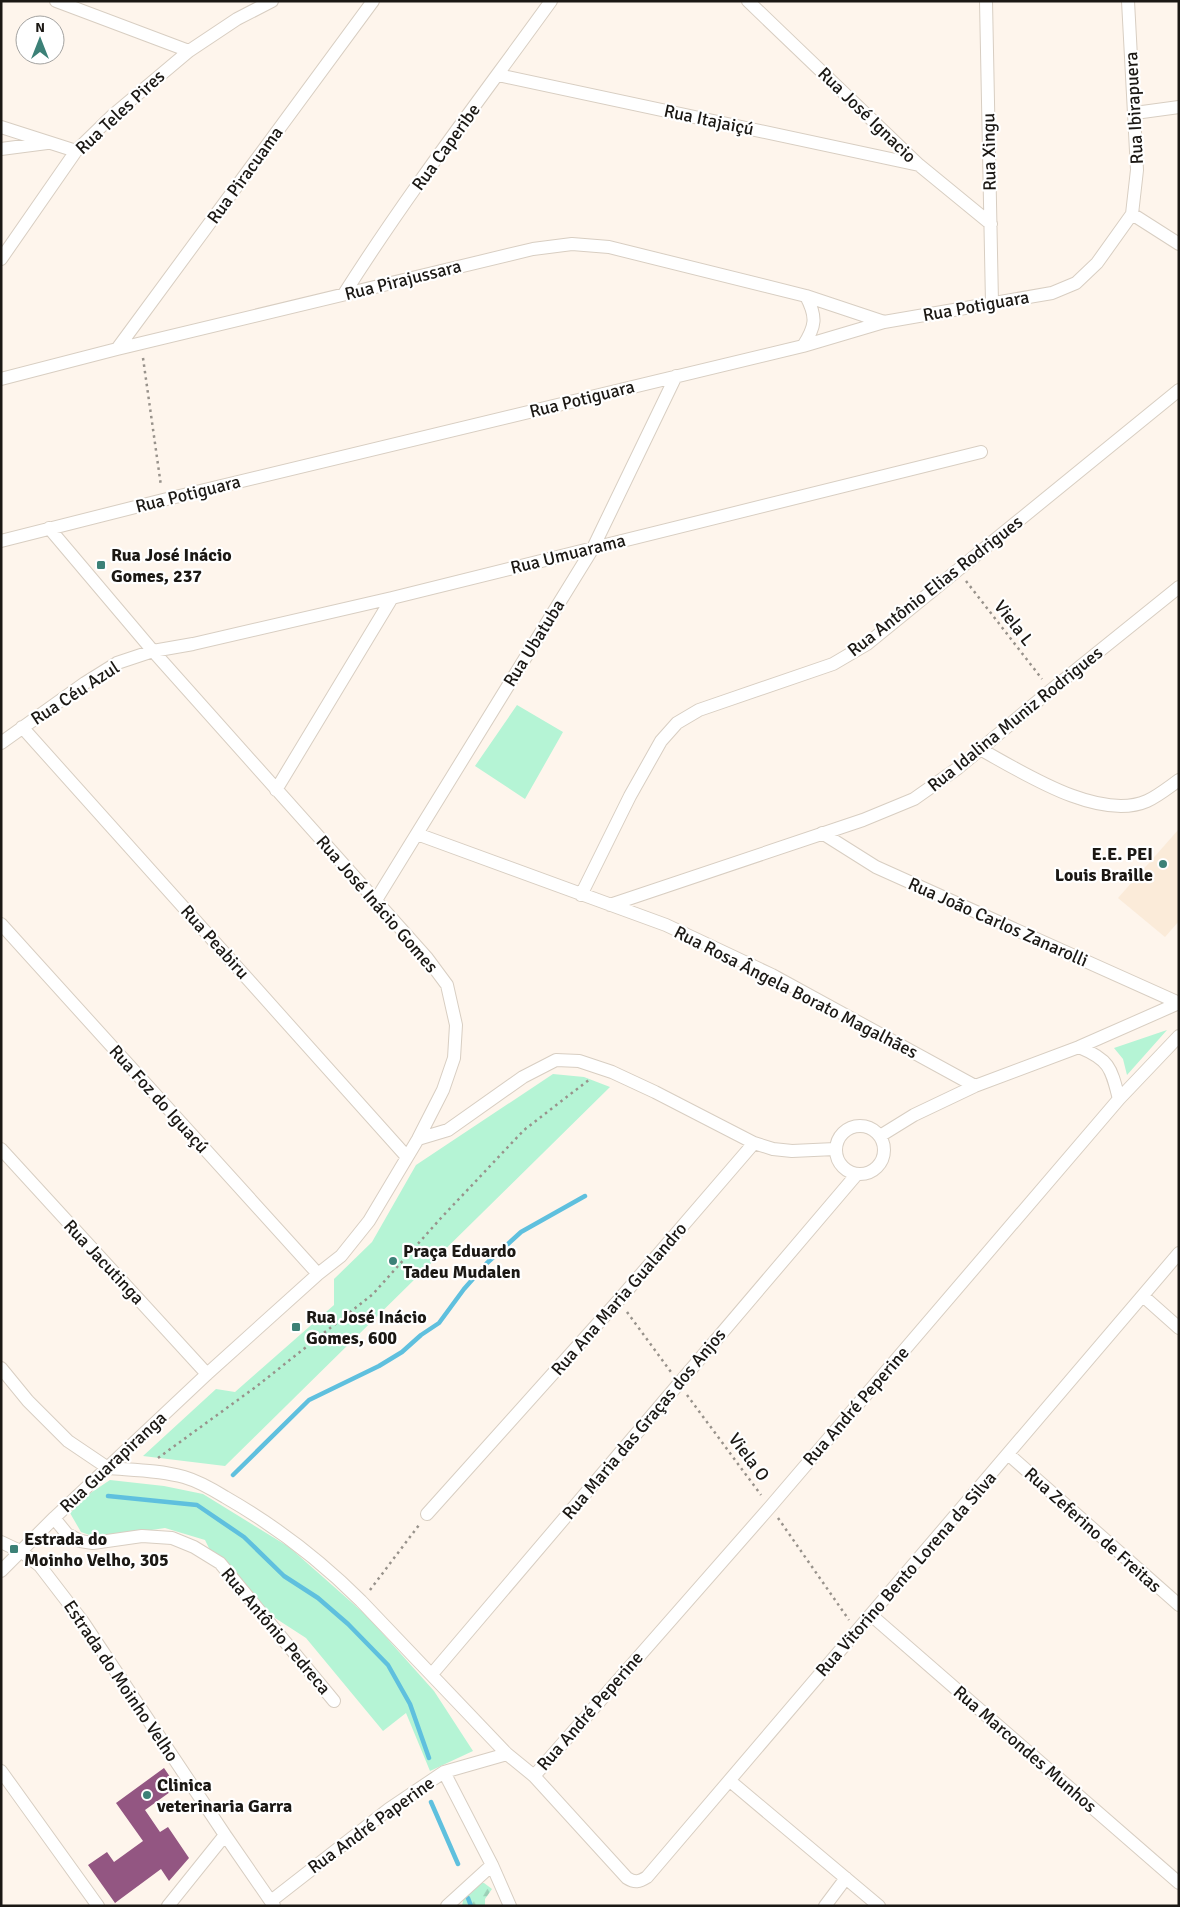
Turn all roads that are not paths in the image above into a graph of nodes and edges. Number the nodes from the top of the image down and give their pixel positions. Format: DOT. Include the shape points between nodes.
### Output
graph roads {
  1 [pos="56,1"];
  2 [pos="272,1"];
  3 [pos="373,1"];
  4 [pos="551,1"];
  5 [pos="748,1"];
  6 [pos="1128,1"];
  7 [pos="985,3"];
  8 [pos="189,51"];
  9 [pos="498,75"];
  10 [pos="1179,107"];
  11 [pos="1135,113"];
  12 [pos="1,127"];
  13 [pos="49,142"];
  14 [pos="1,149"];
  15 [pos="76,151"];
  16 [pos="919,165"];
  17 [pos="1132,214"];
  18 [pos="991,224"];
  19 [pos="1179,244"];
  20 [pos="1,259"];
  21 [pos="344,294"];
  22 [pos="806,296"];
  23 [pos="992,303"];
  24 [pos="884,322"];
  25 [pos="803,346"];
  26 [pos="117,348"];
  27 [pos="676,376"];
  28 [pos="1,379"];
  29 [pos="1179,390"];
  30 [pos="981,452"];
  31 [pos="49,528"];
  32 [pos="4,542"];
  33 [pos="592,548"];
  34 [pos="1179,587"];
  35 [pos="392,598"];
  36 [pos="153,651"];
  37 [pos="22,727"];
  38 [pos="1,743"];
  39 [pos="980,750"];
  40 [pos="1179,780"];
  41 [pos="276,790"];
  42 [pos="822,833"];
  43 [pos="417,834"];
  44 [pos="581,895"];
  45 [pos="376,900"];
  46 [pos="610,905"];
  47 [pos="1,924"];
  48 [pos="1179,1003"];
  49 [pos="1179,1036"];
  50 [pos="1079,1047"];
  51 [pos="975,1086"];
  52 [pos="1119,1099"];
  53 [pos="880,1136"];
  54 [pos="418,1139"];
  55 [pos="754,1143"];
  56 [pos="1,1149"];
  57 [pos="835,1149"];
  58 [pos="407,1157"];
  59 [pos="857,1174"];
  60 [pos="1179,1253"];
  61 [pos="318,1274"];
  62 [pos="1143,1296"];
  63 [pos="1179,1328"];
  64 [pos="1,1368"];
  65 [pos="206,1374"];
  66 [pos="1008,1454"];
  67 [pos="108,1468"];
  68 [pos="427,1514"];
  69 [pos="54,1518"];
  70 [pos="1,1542"];
  71 [pos="22,1552"];
  72 [pos="1,1572"];
  73 [pos="1179,1605"];
  74 [pos="871,1615"];
  75 [pos="432,1674"];
  76 [pos="334,1701"];
  77 [pos="507,1754"];
  78 [pos="1,1771"];
  79 [pos="444,1772"];
  80 [pos="534,1776"];
  81 [pos="730,1781"];
  82 [pos="225,1835"];
  83 [pos="492,1865"];
  84 [pos="846,1878"];
  85 [pos="1179,1883"];
  86 [pos="273,1903"];
  87 [pos="450,1905"];
  88 [pos="98,1906"];
  89 [pos="168,1906"];
  90 [pos="510,1906"];
  91 [pos="825,1906"];
  92 [pos="879,1906"];
  1 -- 8 [label="street"];
  2 -- 8 [label="street, Rua Teles Pires" via="237,19"];
  3 -- 26 [label="street, Rua Piracuama"];
  4 -- 9 [label="street, Rua Caperibe"];
  5 -- 16 [label="street, Rua José Ignacio"];
  6 -- 11 [label="street, Rua Ibirapuera"];
  7 -- 18 [label="street, Rua Xingu"];
  8 -- 15 [label="street, Rua Teles Pires" via="137,93"];
  9 -- 16 [label="street, Rua Itajaiçú"];
  9 -- 21 [label="street, Rua Caperibe" via="383,233"];
  10 -- 11 [label="street"];
  11 -- 17 [label="street, Rua Ibirapuera" via="1137,170"];
  12 -- 13 [label="street"];
  13 -- 14 [label="street"];
  13 -- 15 [label="street"];
  15 -- 20 [label="street, Rua Teles Pires"];
  16 -- 18 [label="street, Rua José Ignacio"];
  17 -- 19 [label="street"];
  17 -- 23 [label="street, Rua Potiguara" via="1097,263 1076,283 1052,293"];
  18 -- 23 [label="street, Rua Xingu"];
  21 -- 22 [label="street, Rua Pirajussara" via="533,249 572,244 609,247 660,258"];
  21 -- 26 [label="street, Rua Pirajussara"];
  22 -- 24 [label="street, Rua Pirajussara"];
  22 -- 25 [label="street" via="813,312 814,328"];
  23 -- 24 [label="street, Rua Potiguara"];
  24 -- 25 [label="street, Rua Potiguara"];
  25 -- 27 [label="street, Rua Potiguara"];
  26 -- 28 [label="street, Rua Pirajussara"];
  27 -- 31 [label="street, Rua Potiguara"];
  27 -- 33 [label="street, Rua Ubatuba"];
  29 -- 44 [label="street, Rua Antônio Elias Rodrigues" via="867,644 833,664 699,710 677,723 661,740"];
  30 -- 33 [label="street, Rua Umuarama"];
  31 -- 32 [label="street, Rua Potiguara"];
  31 -- 36 [label="street, Rua José Inácio Gomes"];
  33 -- 35 [label="street, Rua Umuarama"];
  33 -- 43 [label="street, Rua Ubatuba"];
  34 -- 39 [label="street, Rua Idalina Muniz Rodrigues"];
  35 -- 36 [label="street, Rua Umuarama"];
  35 -- 41 [label="street"];
  36 -- 37 [label="street, Rua Céu Azul" via="117,663"];
  36 -- 41 [label="street, Rua José Inácio Gomes"];
  37 -- 38 [label="street, Rua Céu Azul"];
  37 -- 58 [label="street, Rua Peabiru"];
  39 -- 40 [label="street" via="1044,784 1082,799 1116,807 1146,802"];
  39 -- 42 [label="street, Rua Idalina Muniz Rodrigues" via="914,799"];
  41 -- 45 [label="street, Rua José Inácio Gomes"];
  42 -- 46 [label="street, Rua Idalina Muniz Rodrigues"];
  42 -- 48 [label="street, Rua João Carlos Zanarolli" via="876,867"];
  43 -- 44 [label="street, Rua Rosa Ângela Borato Magalhães"];
  43 -- 45 [label="street, Rua Ubatuba"];
  44 -- 46 [label="street, Rua Rosa Ângela Borato Magalhães"];
  45 -- 54 [label="street, Rua José Inácio Gomes" via="447,985 456,1025 454,1058 443,1090"];
  46 -- 51 [label="street, Rua Rosa Ângela Borato Magalhães" via="666,924 772,975"];
  47 -- 61 [label="street, Rua Foz do Iguaçú"];
  48 -- 50 [label="street"];
  49 -- 52 [label="street, Rua André Peperine"];
  50 -- 51 [label="street"];
  50 -- 52 [label="street" via="1103,1060 1112,1072"];
  51 -- 53 [label="street" via="914,1115"];
  52 -- 80 [label="street, Rua André Peperine"];
  53 -- 57 [label="street" via="868,1127 853,1126 840,1135"];
  53 -- 59 [label="street" via="884,1151 878,1166 872,1171"];
  54 -- 55 [label="street" via="448,1130 523,1077 556,1060 579,1061 603,1069"];
  54 -- 58 [label="street, Rua José Inácio Gomes"];
  55 -- 57 [label="street" via="792,1151"];
  55 -- 68 [label="street, Rua Ana Maria Gualandro"];
  56 -- 65 [label="street, Rua Jacutinga"];
  57 -- 59 [label="street" via="843,1168"];
  58 -- 61 [label="street, Rua José Inácio Gomes" via="369,1221 340,1256"];
  59 -- 75 [label="street, Rua Maria das Graças dos Anjos"];
  60 -- 62 [label="street, Rua Vitorino Bento Lorena da Silva"];
  61 -- 65 [label="street, Rua José Inácio Gomes"];
  62 -- 63 [label="street"];
  62 -- 66 [label="street, Rua Vitorino Bento Lorena da Silva"];
  64 -- 67 [label="street" via="28,1401 68,1440"];
  65 -- 67 [label="street, Rua Guarapiranga"];
  66 -- 73 [label="street, Rua Zeferino de Freitas"];
  66 -- 74 [label="street, Rua Vitorino Bento Lorena da Silva"];
  67 -- 69 [label="street, Rua Guarapiranga"];
  67 -- 75 [label="street" via="185,1477 256,1515 346,1586"];
  69 -- 71 [label="street, Rua Guarapiranga"];
  69 -- 76 [label="street, Rua Antônio Pedreca" via="66,1534 80,1541 93,1543 142,1536 172,1538 194,1546 220,1563"];
  70 -- 71 [label="street, Estrada do Moinho Velho"];
  71 -- 72 [label="street, Rua Guarapiranga"];
  71 -- 82 [label="street, Estrada do Moinho Velho" via="40,1566 83,1622"];
  74 -- 81 [label="street, Rua Vitorino Bento Lorena da Silva"];
  74 -- 85 [label="street, Rua Marcondes Munhos"];
  75 -- 77 [label="street"];
  77 -- 79 [label="street, Rua André Paperine"];
  77 -- 80 [label="street"];
  78 -- 88 [label="street"];
  79 -- 83 [label="street"];
  79 -- 86 [label="street, Rua André Paperine" via="389,1809"];
  80 -- 81 [label="street, Rua Vitorino Bento Lorena da Silva" via="633,1882 647,1877"];
  81 -- 84 [label="street"];
  82 -- 86 [label="street, Estrada do Moinho Velho"];
  82 -- 89 [label="street"];
  83 -- 87 [label="street"];
  83 -- 90 [label="street"];
  84 -- 91 [label="street"];
  84 -- 92 [label="street"];
}
